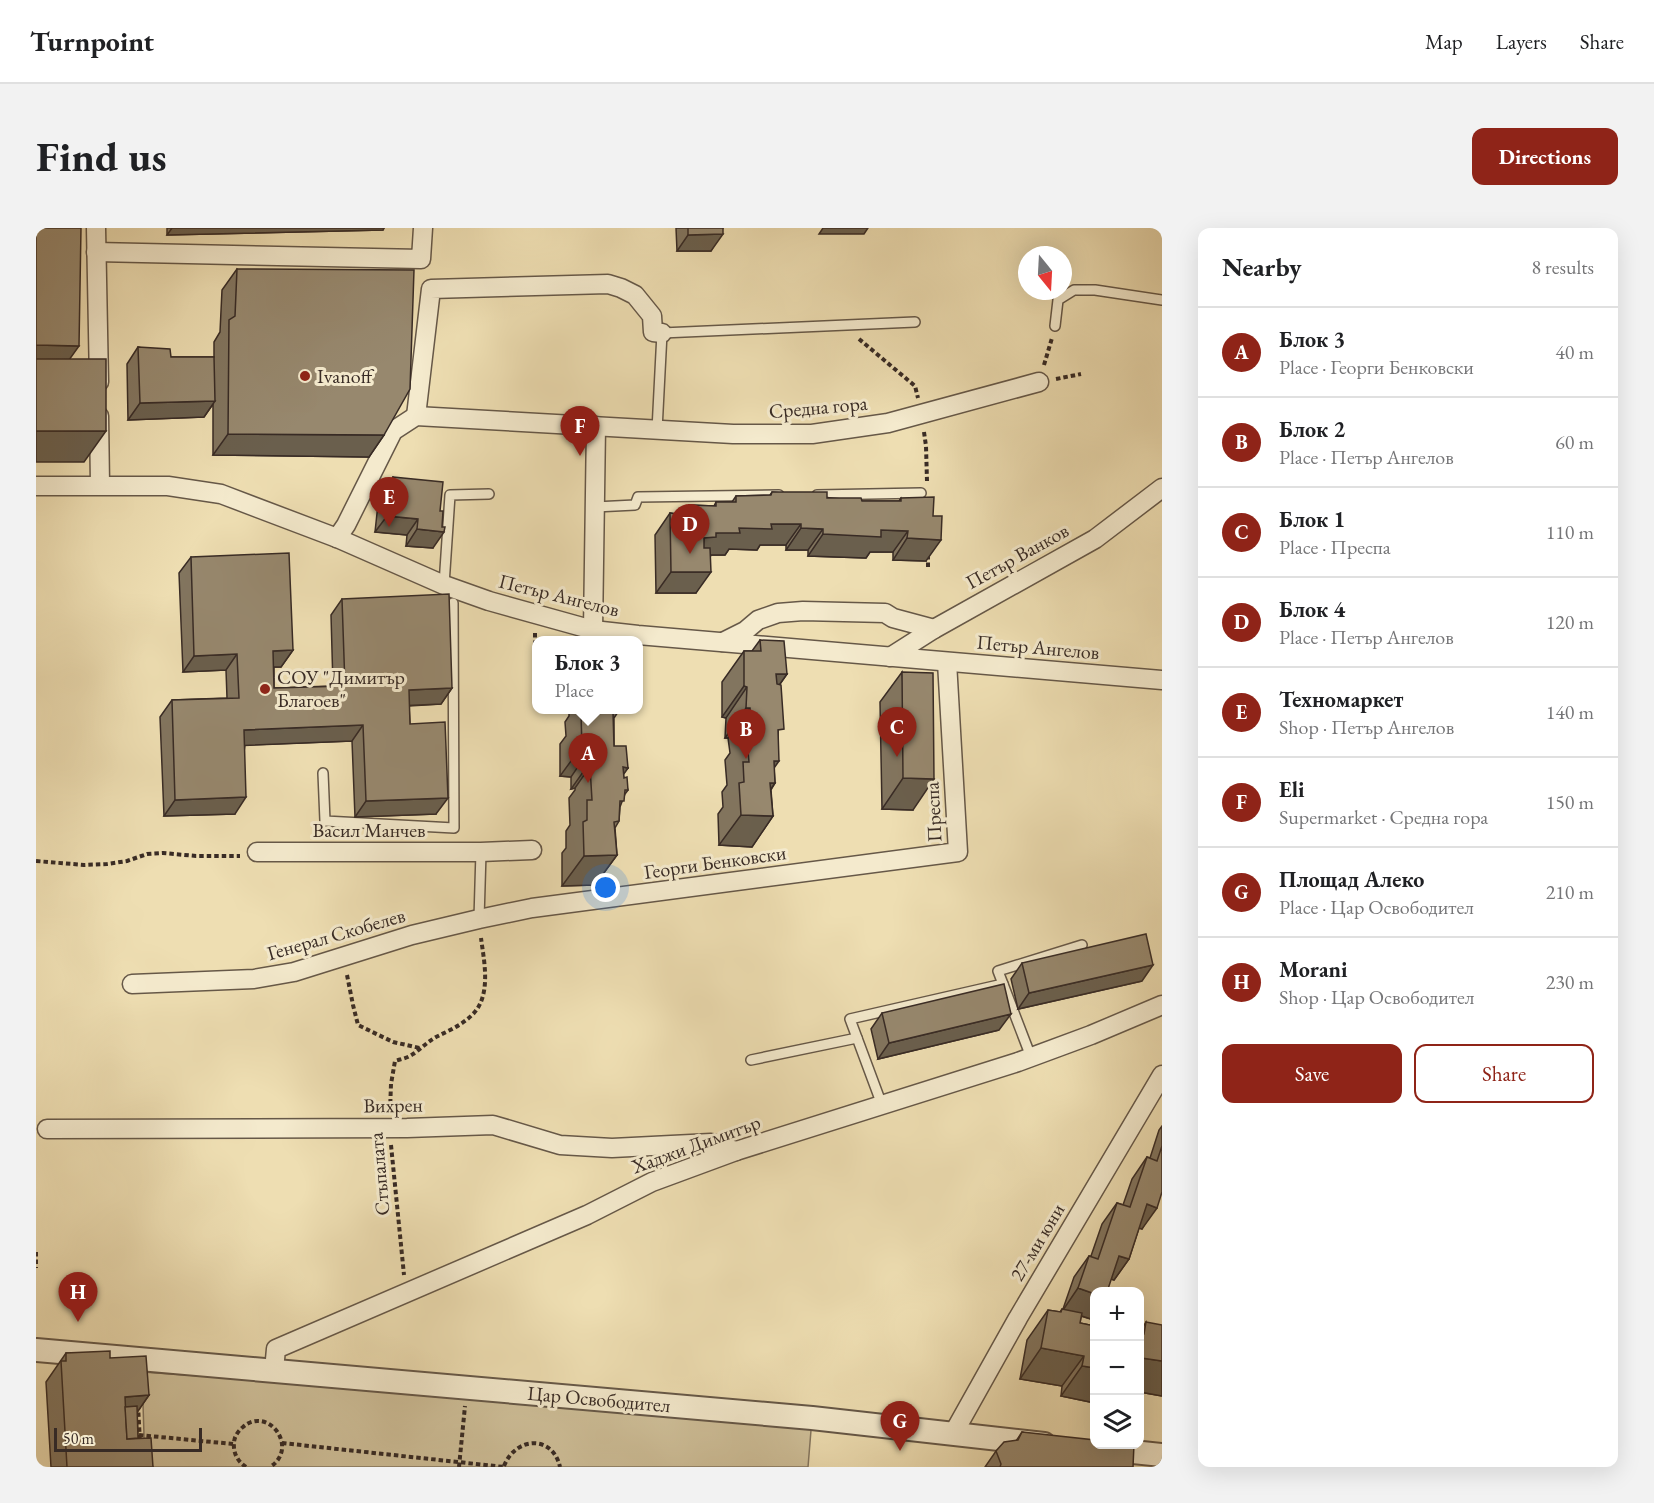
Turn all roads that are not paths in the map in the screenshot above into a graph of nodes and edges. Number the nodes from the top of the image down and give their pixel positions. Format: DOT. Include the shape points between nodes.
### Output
graph roads {
  1 [pos="96,228"];
  2 [pos="423,228"];
  3 [pos="96,252"];
  4 [pos="1162,300"];
  5 [pos="915,322"];
  6 [pos="1055,326"];
  7 [pos="662,333"];
  8 [pos="1039,382"];
  9 [pos="416,416"];
  10 [pos="596,426"];
  11 [pos="657,430"];
  12 [pos="100,485"];
  13 [pos="36,486"];
  14 [pos="1162,488"];
  15 [pos="921,493"];
  16 [pos="489,494"];
  17 [pos="791,495"];
  18 [pos="803,495"];
  19 [pos="595,507"];
  20 [pos="337,538"];
  21 [pos="444,585"];
  22 [pos="453,603"];
  23 [pos="934,629"];
  24 [pos="593,630"];
  25 [pos="638,636"];
  26 [pos="643,636"];
  27 [pos="722,642"];
  28 [pos="890,657"];
  29 [pos="947,662"];
  30 [pos="1162,680"];
  31 [pos="323,773"];
  32 [pos="532,850"];
  33 [pos="257,852"];
  34 [pos="481,852"];
  35 [pos="958,852"];
  36 [pos="479,919"];
  37 [pos="1082,945"];
  38 [pos="132,984"];
  39 [pos="1003,984"];
  40 [pos="1162,1005"];
  41 [pos="857,1038"];
  42 [pos="1031,1057"];
  43 [pos="751,1060"];
  44 [pos="1162,1075"];
  45 [pos="882,1105"];
  46 [pos="47,1129"];
  47 [pos="736,1151"];
  48 [pos="36,1350"];
  49 [pos="274,1370"];
  50 [pos="953,1434"];
  51 [pos="1162,1455"];
  1 -- 3 [label="street"];
  2 -- 3 [label="street" via="421,259"];
  3 -- 12 [label="street"];
  4 -- 6 [label="lane" via="1074,290 1058,300"];
  5 -- 7 [label="lane"];
  7 -- 9 [label="street" via="653,332 652,316 635,295 608,284 431,289"];
  7 -- 11 [label="lane"];
  8 -- 11 [label="street, Средна гора" via="888,423 812,434"];
  9 -- 10 [label="street, Средна гора"];
  9 -- 20 [label="street" via="393,431"];
  10 -- 11 [label="street, Средна гора"];
  10 -- 19 [label="street"];
  12 -- 13 [label="street, Петър Ангелов"];
  12 -- 20 [label="street, Петър Ангелов" via="168,486 221,494"];
  14 -- 23 [label="street, Петър Ванков" via="1095,538"];
  15 -- 18 [label="lane"];
  16 -- 21 [label="lane" via="450,495"];
  17 -- 19 [label="lane" via="638,497 635,505"];
  19 -- 24 [label="street"];
  20 -- 21 [label="street, Петър Ангелов"];
  21 -- 24 [label="street, Петър Ангелов"];
  22 -- 31 [label="lane" via="454,828 325,821"];
  23 -- 27 [label="street" via="885,614 786,612 758,620"];
  23 -- 28 [label="street, Петър Ванков"];
  24 -- 25 [label="street, Петър Ангелов"];
  26 -- 27 [label="street, Петър Ангелов"];
  27 -- 28 [label="street, Петър Ангелов"];
  28 -- 29 [label="street, Петър Ангелов"];
  29 -- 30 [label="street, Петър Ангелов"];
  29 -- 35 [label="street, Преспа"];
  32 -- 34 [label="street, Васил Манчев"];
  33 -- 34 [label="street, Васил Манчев"];
  34 -- 36 [label="lane"];
  35 -- 36 [label="street, Георги Бенковски" via="532,908"];
  36 -- 38 [label="street, Генерал Скобелев" via="254,980"];
  37 -- 39 [label="lane" via="998,971"];
  39 -- 41 [label="lane" via="850,1019"];
  39 -- 42 [label="lane"];
  40 -- 42 [label="street, Хаджи Димитър"];
  41 -- 43 [label="lane"];
  41 -- 45 [label="lane"];
  42 -- 45 [label="street, Хаджи Димитър"];
  44 -- 50 [label="street, 27-ми юни"];
  45 -- 47 [label="street, Хаджи Димитър"];
  46 -- 47 [label="street, Вихрен" via="493,1125 560,1145 612,1148 711,1143"];
  47 -- 49 [label="street, Хаджи Димитър" via="652,1182 587,1215 276,1349"];
  48 -- 49 [label="street, Цар Освободител"];
  49 -- 50 [label="street, Цар Освободител"];
  50 -- 51 [label="street, Цар Освободител"];
}
